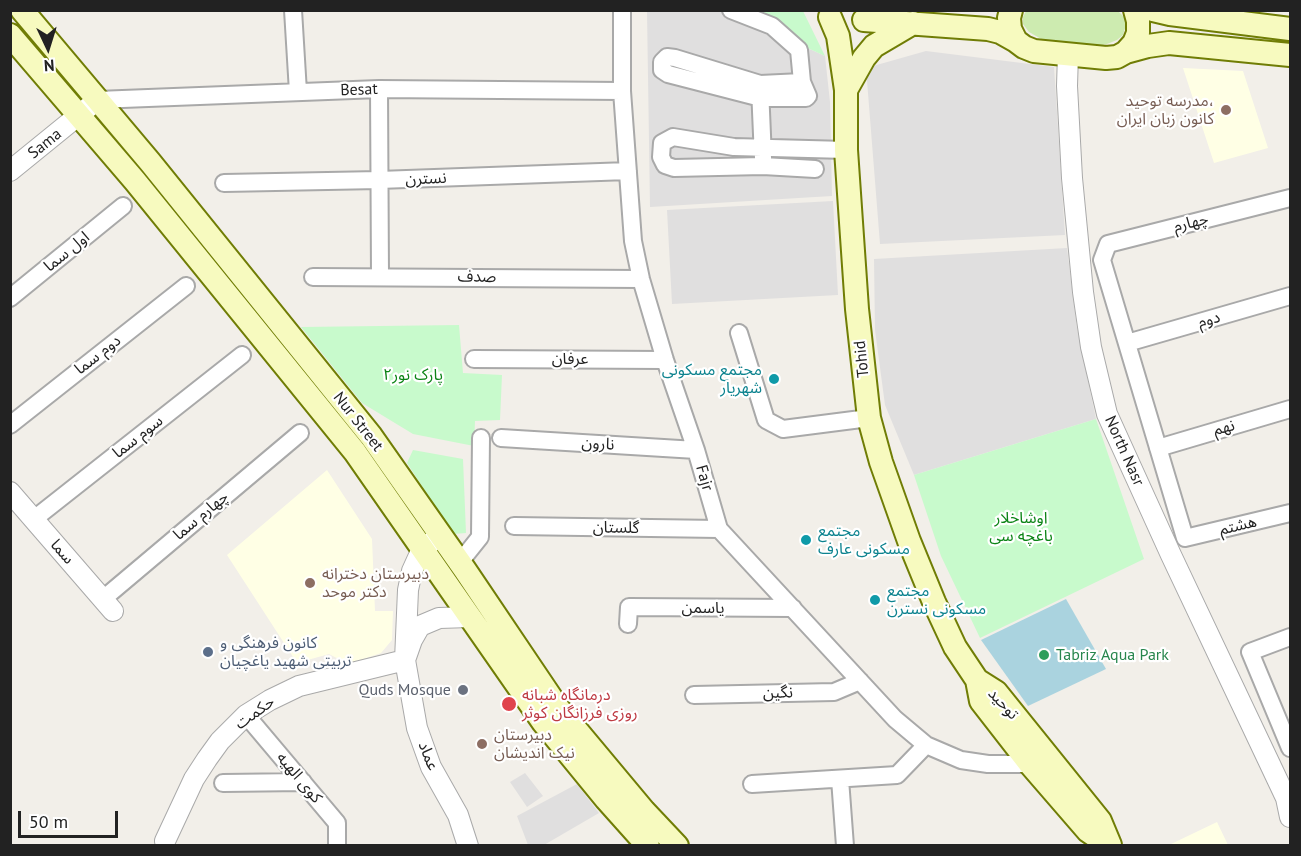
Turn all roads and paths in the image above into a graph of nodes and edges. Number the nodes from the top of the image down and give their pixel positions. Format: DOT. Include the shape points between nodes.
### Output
graph roads {
  1 [pos="293,10"];
  2 [pos="622,10"];
  3 [pos="731,10"];
  4 [pos="1011,10"];
  5 [pos="1135,10"];
  6 [pos="1153,10"];
  7 [pos="29,13"];
  8 [pos="829,14"];
  9 [pos="862,19"];
  10 [pos="913,23"];
  11 [pos="1290,29"];
  12 [pos="1016,41"];
  13 [pos="13,42"];
  14 [pos="1126,52"];
  15 [pos="1068,54"];
  16 [pos="1290,55"];
  17 [pos="379,89"];
  18 [pos="846,90"];
  19 [pos="622,91"];
  20 [pos="760,91"];
  21 [pos="298,92"];
  22 [pos="97,100"];
  23 [pos="79,117"];
  24 [pos="762,148"];
  25 [pos="846,150"];
  26 [pos="763,166"];
  27 [pos="815,169"];
  28 [pos="10,171"];
  29 [pos="628,171"];
  30 [pos="379,180"];
  31 [pos="224,183"];
  32 [pos="1290,198"];
  33 [pos="123,206"];
  34 [pos="380,276"];
  35 [pos="313,277"];
  36 [pos="641,279"];
  37 [pos="186,286"];
  38 [pos="1290,296"];
  39 [pos="10,298"];
  40 [pos="739,333"];
  41 [pos="1127,343"];
  42 [pos="242,355"];
  43 [pos="474,359"];
  44 [pos="665,360"];
  45 [pos="1290,409"];
  46 [pos="869,418"];
  47 [pos="10,425"];
  48 [pos="300,433"];
  49 [pos="481,438"];
  50 [pos="501,438"];
  51 [pos="1158,448"];
  52 [pos="696,450"];
  53 [pos="10,492"];
  54 [pos="1290,513"];
  55 [pos="33,519"];
  56 [pos="514,526"];
  57 [pos="719,529"];
  58 [pos="441,536"];
  59 [pos="422,549"];
  60 [pos="460,562"];
  61 [pos="108,605"];
  62 [pos="794,608"];
  63 [pos="470,617"];
  64 [pos="628,624"];
  65 [pos="1290,637"];
  66 [pos="405,660"];
  67 [pos="977,680"];
  68 [pos="860,681"];
  69 [pos="694,695"];
  70 [pos="246,715"];
  71 [pos="926,745"];
  72 [pos="1290,748"];
  73 [pos="1037,758"];
  74 [pos="840,779"];
  75 [pos="303,782"];
  76 [pos="223,783"];
  77 [pos="752,784"];
  78 [pos="1290,817"];
  79 [pos="161,844"];
  80 [pos="1110,845"];
  81 [pos="337,846"];
  82 [pos="468,846"];
  83 [pos="648,846"];
  84 [pos="677,846"];
  85 [pos="845,846"];
  1 -- 21 [label="street"];
  2 -- 19 [label="street, Fajr"];
  3 -- 20 [label="street" via="772,26 799,50 802,82"];
  4 -- 12 [label="main road" via="1010,29"];
  5 -- 14 [label="main road" via="1138,33"];
  6 -- 11 [label="main road"];
  7 -- 22 [label="main road, Nur Street"];
  8 -- 9 [label="main road" via="843,26"];
  8 -- 18 [label="main road, Tohid" via="838,36"];
  9 -- 10 [label="main road"];
  9 -- 18 [label="main road"];
  10 -- 12 [label="main road" via="988,29"];
  10 -- 18 [label="main road" via="874,46"];
  12 -- 15 [label="main road" via="1034,51"];
  13 -- 23 [label="main road, Nur Street"];
  14 -- 15 [label="main road" via="1106,58"];
  14 -- 16 [label="main road" via="1169,43"];
  15 -- 78 [label="street, North Nasr" via="1072,178 1083,292 1107,414 1286,798"];
  17 -- 19 [label="street, Besat"];
  17 -- 21 [label="street, Besat"];
  17 -- 30 [label="street"];
  18 -- 25 [label="main road, Tohid"];
  19 -- 29 [label="street, Fajr"];
  20 -- 20 [label="street" via="668,74 662,70 662,62 667,57 675,58"];
  20 -- 24 [label="street"];
  21 -- 22 [label="street, Besat"];
  22 -- 23 [label="street, Sama"];
  22 -- 58 [label="main road, Nur Street" via="370,436"];
  23 -- 28 [label="street, Sama"];
  23 -- 59 [label="main road, Nur Street" via="355,452"];
  24 -- 25 [label="street"];
  24 -- 26 [label="street"];
  24 -- 26 [label="street" via="672,137 662,142 661,157 665,165 674,168"];
  25 -- 46 [label="main road, Tohid"];
  26 -- 27 [label="street"];
  29 -- 30 [label="street, نسترن"];
  29 -- 36 [label="street, Fajr" via="633,240"];
  30 -- 31 [label="street, نسترن"];
  30 -- 34 [label="street"];
  32 -- 41 [label="street, چهارم" via="1108,244 1102,260"];
  33 -- 39 [label="street, اول سما"];
  34 -- 35 [label="street, صدف"];
  34 -- 36 [label="street, صدف"];
  36 -- 44 [label="street, Fajr"];
  37 -- 47 [label="street, دوم سما"];
  38 -- 41 [label="street, دوم"];
  40 -- 46 [label="street" via="766,420 783,429"];
  41 -- 51 [label="street"];
  42 -- 55 [label="street, سوم سما"];
  43 -- 44 [label="street, عرفان"];
  44 -- 52 [label="street, Fajr"];
  45 -- 51 [label="street, نهم"];
  46 -- 67 [label="main road, Tohid" via="901,520 930,592 955,647"];
  48 -- 61 [label="street, چهارم سما"];
  49 -- 60 [label="street" via="480,537"];
  50 -- 52 [label="street, نارون"];
  51 -- 54 [label="street, هشتم" via="1185,538"];
  52 -- 57 [label="street, Fajr"];
  53 -- 55 [label="street, سما"];
  55 -- 61 [label="street, سما"];
  56 -- 57 [label="street, گلستان"];
  57 -- 62 [label="street, Fajr"];
  58 -- 59 [label="street"];
  58 -- 60 [label="main road, Nur Street"];
  59 -- 63 [label="main road, Nur Street"];
  59 -- 66 [label="street" via="408,590"];
  60 -- 84 [label="main road, Nur Street" via="558,708"];
  62 -- 64 [label="street, یاسمن" via="629,607"];
  62 -- 68 [label="street, Fajr"];
  63 -- 66 [label="street" via="439,618 420,626"];
  63 -- 83 [label="main road, Nur Street" via="543,722"];
  65 -- 72 [label="street" via="1250,652"];
  66 -- 70 [label="street, حکمت" via="299,686"];
  66 -- 82 [label="street, عماد" via="417,728 431,767 458,815"];
  67 -- 73 [label="main road, توحید" via="996,692"];
  68 -- 69 [label="street, نگین" via="834,692"];
  68 -- 71 [label="street, Fajr"];
  70 -- 75 [label="street, کوی الهیه"];
  70 -- 79 [label="street, حکمت" via="207,759"];
  71 -- 73 [label="street, Fajr" via="961,760 988,764"];
  71 -- 74 [label="street" via="897,775"];
  73 -- 80 [label="main road, توحید" via="1100,821"];
  74 -- 77 [label="street"];
  74 -- 85 [label="street"];
  75 -- 76 [label="street"];
  75 -- 81 [label="street, کوی الهیه" via="337,823"];
}
